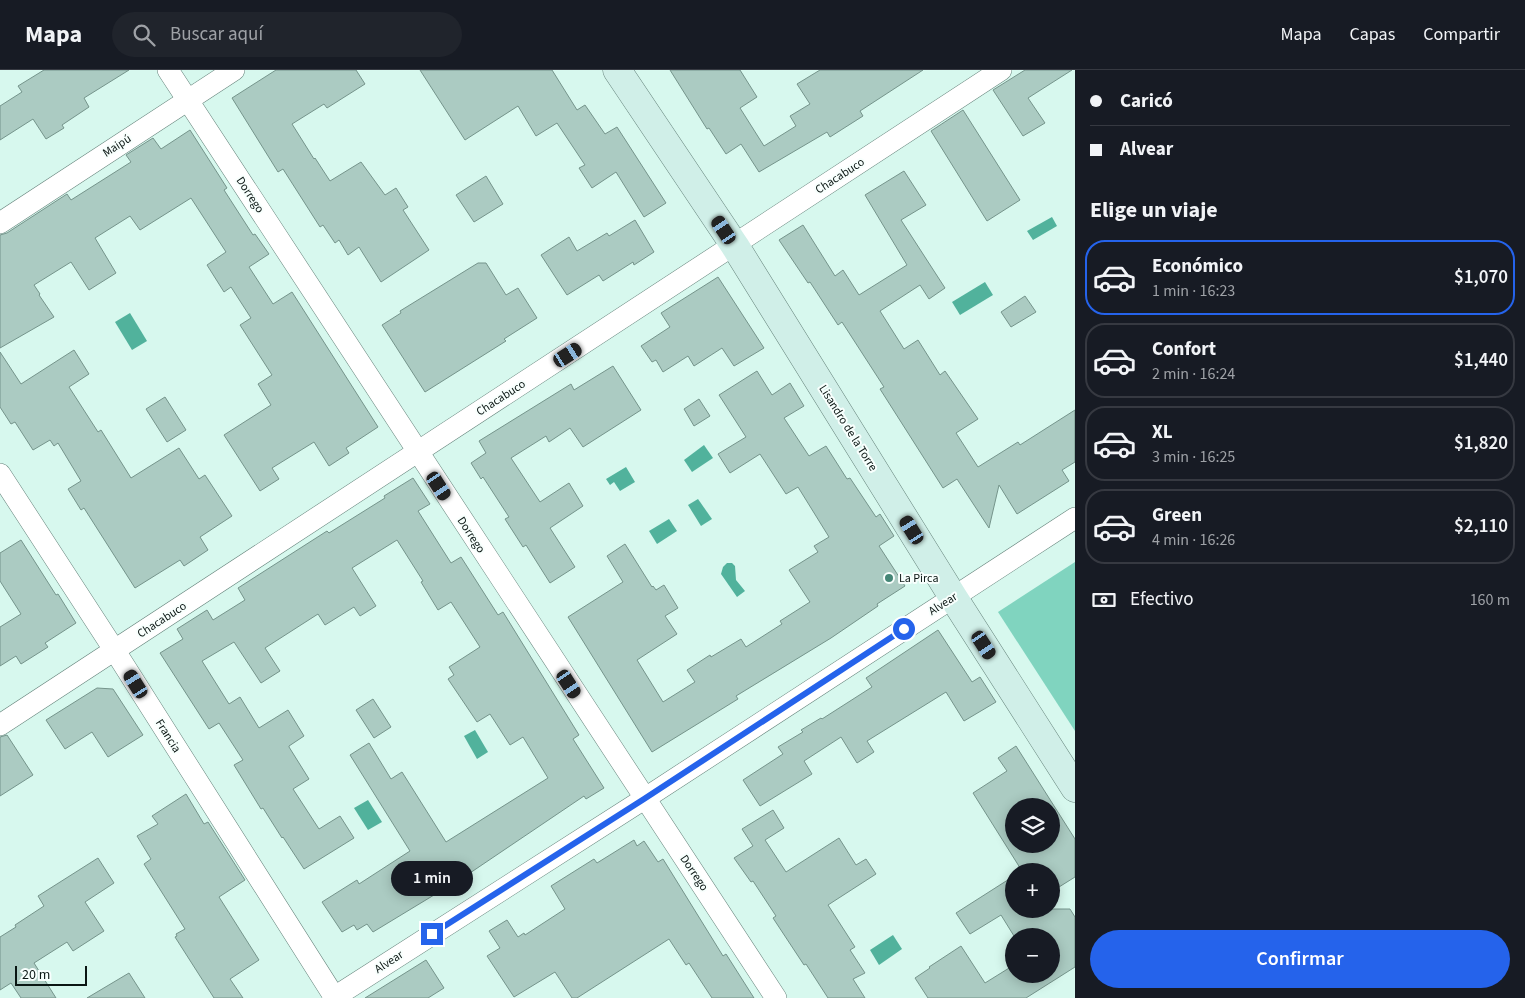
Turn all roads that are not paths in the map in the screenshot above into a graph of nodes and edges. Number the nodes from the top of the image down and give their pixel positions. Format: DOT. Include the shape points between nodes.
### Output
graph roads {
  1 [pos="168,70"];
  2 [pos="234,70"];
  3 [pos="617,70"];
  4 [pos="1001,70"];
  5 [pos="188,100"];
  6 [pos="0,223"];
  7 [pos="735,246"];
  8 [pos="418,453"];
  9 [pos="0,474"];
  10 [pos="1075,518"];
  11 [pos="953,597"];
  12 [pos="115,651"];
  13 [pos="0,725"];
  14 [pos="1075,788"];
  15 [pos="644,799"];
  16 [pos="334,998"];
  17 [pos="776,998"];
  1 -- 5 [label="street, Dorrego"];
  2 -- 5 [label="street, Maipú"];
  3 -- 7 [label="main road, Lisandro de la Torre"];
  4 -- 7 [label="street, Chacabuco"];
  5 -- 6 [label="street, Maipú"];
  5 -- 8 [label="street, Dorrego"];
  7 -- 8 [label="street, Chacabuco"];
  7 -- 11 [label="main road, Lisandro de la Torre"];
  8 -- 12 [label="street, Chacabuco"];
  8 -- 15 [label="street, Dorrego"];
  9 -- 12 [label="street, Francia"];
  10 -- 11 [label="street, Alvear"];
  11 -- 14 [label="main road, Lisandro de la Torre"];
  11 -- 15 [label="street, Alvear"];
  12 -- 13 [label="street, Chacabuco"];
  12 -- 16 [label="street, Francia"];
  15 -- 16 [label="street, Alvear"];
  15 -- 17 [label="street, Dorrego"];
}
